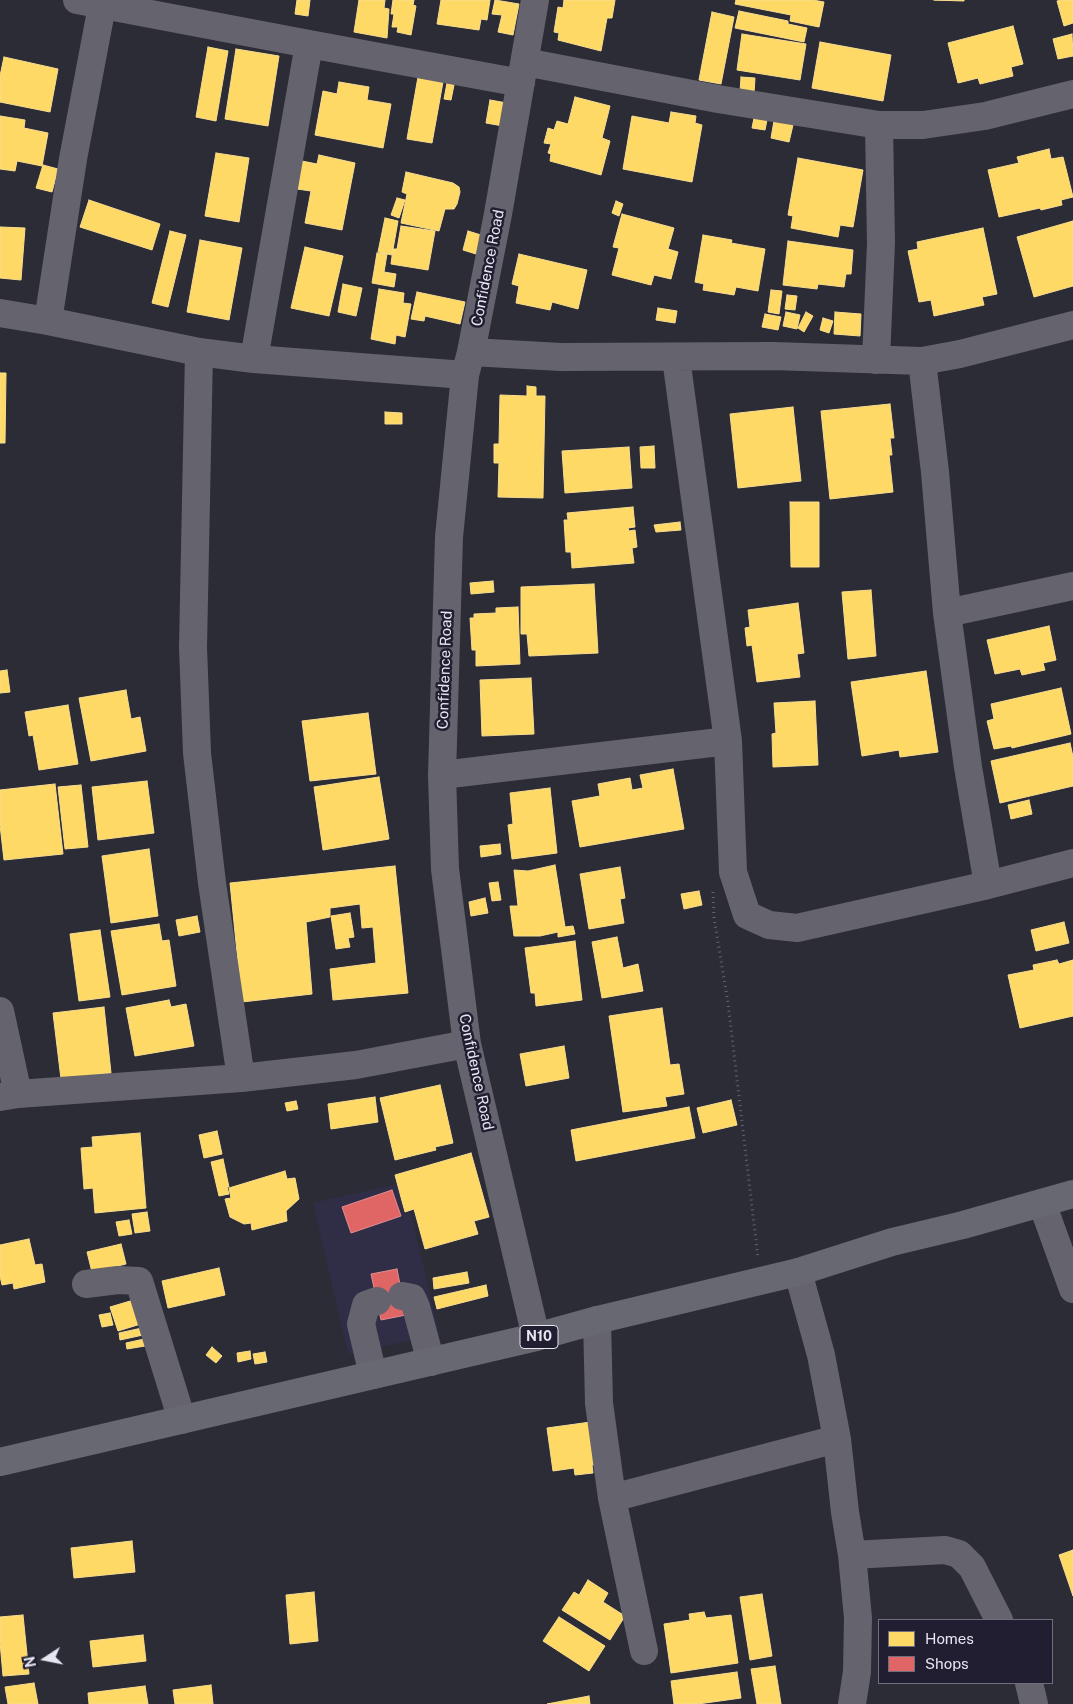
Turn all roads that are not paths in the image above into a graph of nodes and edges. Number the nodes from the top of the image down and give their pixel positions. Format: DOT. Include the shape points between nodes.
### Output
graph roads {
  1 [pos="535,0"];
  2 [pos="90,3"];
  3 [pos="309,44"];
  4 [pos="523,72"];
  5 [pos="1073,94"];
  6 [pos="880,125"];
  7 [pos="0,313"];
  8 [pos="48,321"];
  9 [pos="1073,325"];
  10 [pos="199,352"];
  11 [pos="676,358"];
  12 [pos="254,359"];
  13 [pos="876,360"];
  14 [pos="922,361"];
  15 [pos="468,363"];
  16 [pos="1073,586"];
  17 [pos="947,613"];
  18 [pos="728,741"];
  19 [pos="442,775"];
  20 [pos="1073,864"];
  21 [pos="988,885"];
  22 [pos="0,1011"];
  23 [pos="467,1044"];
  24 [pos="240,1078"];
  25 [pos="9,1096"];
  26 [pos="1073,1194"];
  27 [pos="1042,1203"];
  28 [pos="798,1272"];
  29 [pos="86,1284"];
  30 [pos="1073,1289"];
  31 [pos="597,1320"];
  32 [pos="536,1337"];
  33 [pos="431,1362"];
  34 [pos="373,1375"];
  35 [pos="182,1420"];
  36 [pos="837,1438"];
  37 [pos="0,1462"];
  38 [pos="612,1498"];
  39 [pos="852,1556"];
  40 [pos="998,1619"];
  41 [pos="644,1651"];
  42 [pos="1029,1684"];
  43 [pos="852,1704"];
  44 [pos="1034,1704"];
  1 -- 4 [label="street, Confidence Road"];
  2 -- 3 [label="street"];
  2 -- 8 [label="street" via="73,160"];
  3 -- 4 [label="street"];
  3 -- 12 [label="street"];
  4 -- 6 [label="street"];
  4 -- 15 [label="street, Confidence Road"];
  5 -- 6 [label="street" via="985,116 923,125"];
  6 -- 13 [label="street" via="881,243"];
  7 -- 8 [label="street"];
  8 -- 10 [label="street"];
  9 -- 14 [label="street"];
  10 -- 12 [label="street"];
  10 -- 24 [label="street" via="193,646 197,753"];
  11 -- 13 [label="street" via="773,356"];
  11 -- 15 [label="street" via="560,357"];
  11 -- 18 [label="street"];
  12 -- 15 [label="street"];
  13 -- 14 [label="street"];
  14 -- 17 [label="street"];
  15 -- 19 [label="street, Confidence Road" via="449,537"];
  16 -- 17 [label="street"];
  17 -- 21 [label="street"];
  18 -- 19 [label="street"];
  18 -- 21 [label="street" via="733,872 747,915 769,925 797,928"];
  19 -- 23 [label="street, Confidence Road" via="445,869"];
  20 -- 21 [label="street"];
  22 -- 25 [label="street"];
  23 -- 24 [label="street" via="356,1065"];
  23 -- 32 [label="street, Confidence Road"];
  24 -- 25 [label="street"];
  26 -- 27 [label="main road, N10"];
  27 -- 28 [label="main road, N10" via="892,1242"];
  27 -- 30 [label="street"];
  28 -- 31 [label="main road, N10"];
  28 -- 36 [label="street" via="821,1356"];
  29 -- 35 [label="street" via="139,1281"];
  31 -- 32 [label="main road, N10"];
  31 -- 38 [label="street" via="599,1403"];
  32 -- 33 [label="main road, N10"];
  33 -- 34 [label="main road, N10"];
  33 -- 34 [label="street" via="412,1298 390,1298 366,1305 361,1324"];
  34 -- 35 [label="main road, N10"];
  35 -- 37 [label="main road, N10"];
  36 -- 38 [label="street"];
  36 -- 39 [label="street"];
  38 -- 41 [label="street"];
  39 -- 40 [label="street" via="945,1550 959,1554 972,1567"];
  39 -- 43 [label="street" via="858,1618 857,1672"];
  42 -- 44 [label="street"];
}
